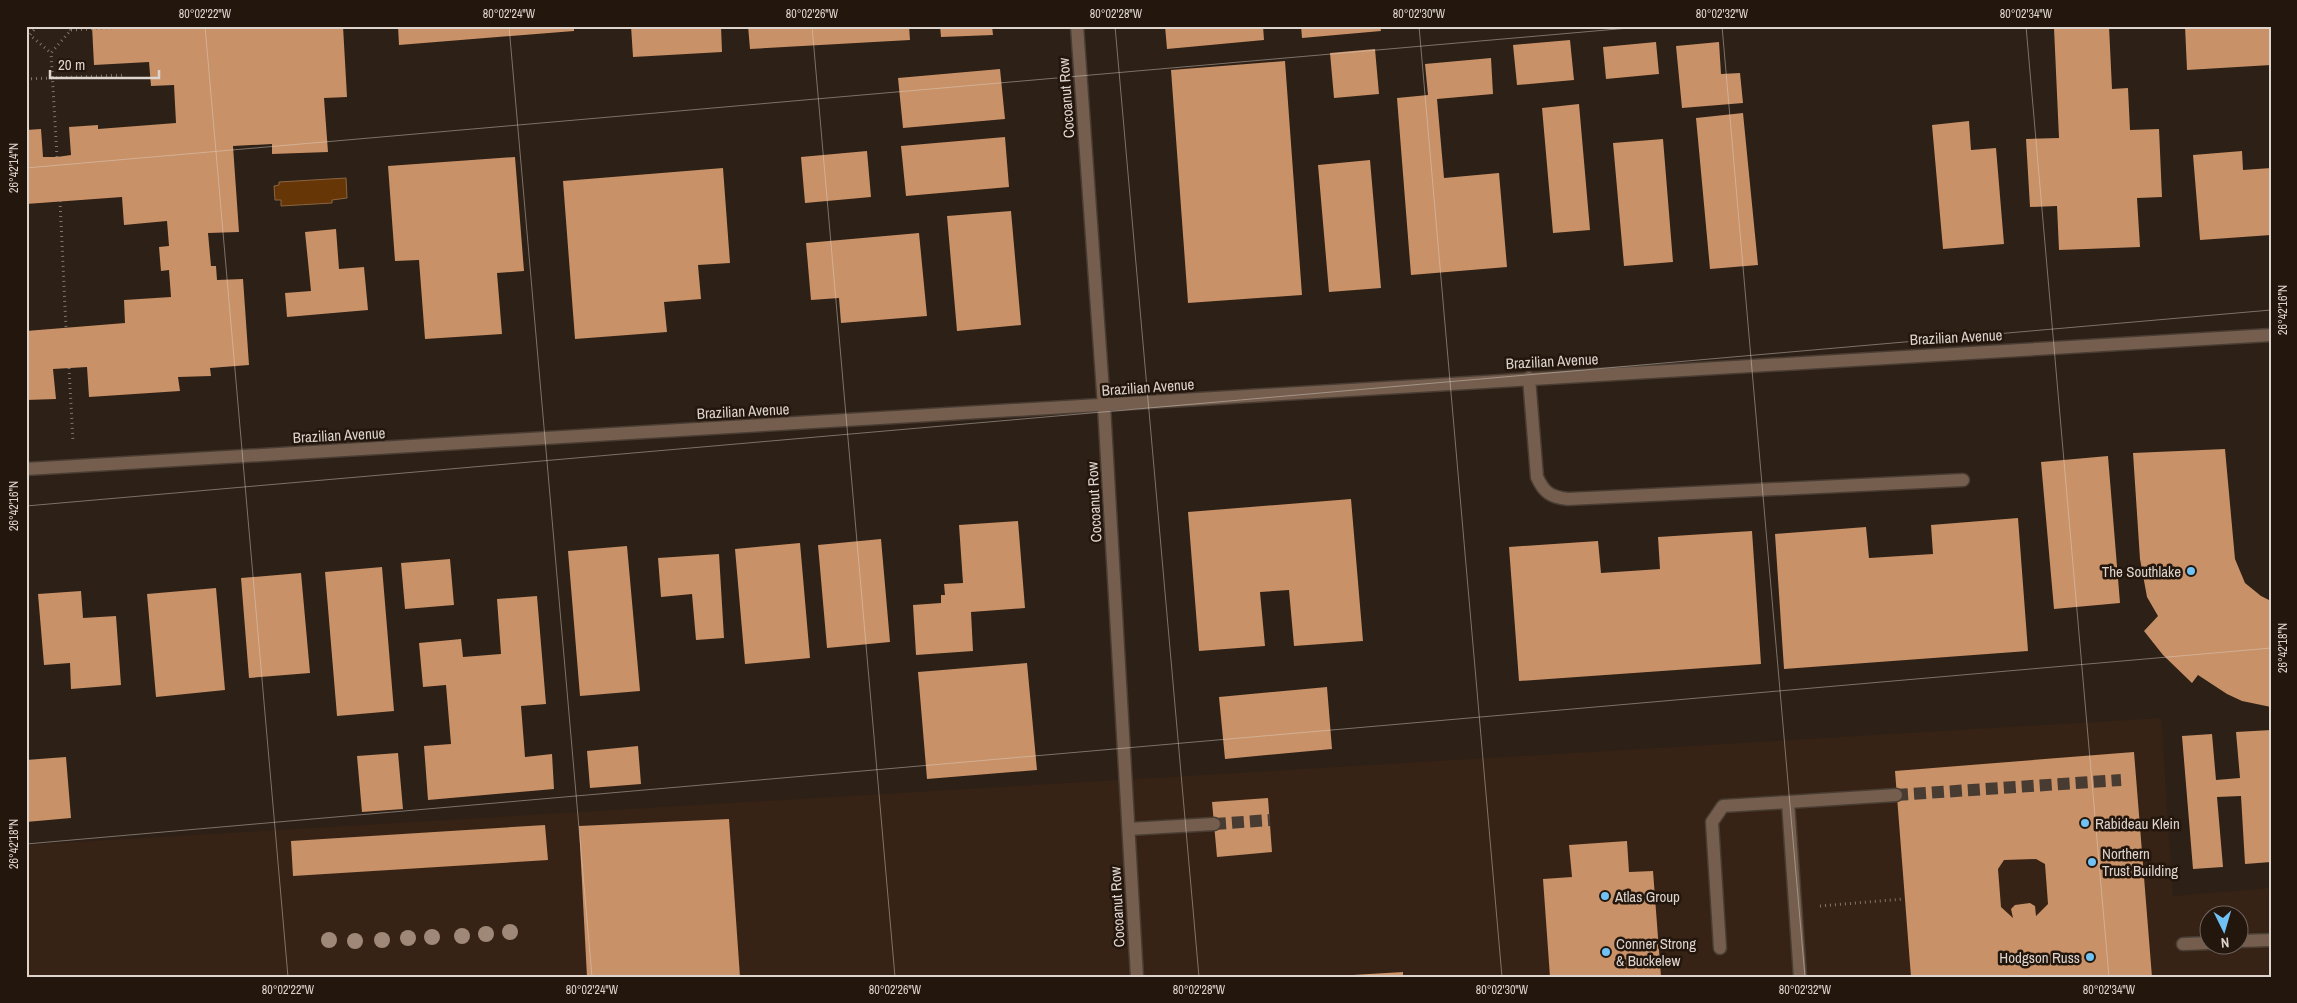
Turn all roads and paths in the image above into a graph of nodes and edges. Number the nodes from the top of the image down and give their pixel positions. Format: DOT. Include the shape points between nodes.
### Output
graph roads {
  1 [pos="37,26"];
  2 [pos="66,26"];
  3 [pos="1077,26"];
  4 [pos="123,27"];
  5 [pos="71,30"];
  6 [pos="51,53"];
  7 [pos="126,75"];
  8 [pos="52,78"];
  9 [pos="26,79"];
  10 [pos="57,157"];
  11 [pos="60,202"];
  12 [pos="66,328"];
  13 [pos="2271,335"];
  14 [pos="69,368"];
  15 [pos="1529,378"];
  16 [pos="1104,406"];
  17 [pos="74,466"];
  18 [pos="26,469"];
  19 [pos="1963,480"];
  20 [pos="1896,795"];
  21 [pos="1788,802"];
  22 [pos="1214,824"];
  23 [pos="1129,829"];
  24 [pos="1904,899"];
  25 [pos="1795,908"];
  26 [pos="2271,940"];
  27 [pos="2250,941"];
  28 [pos="2200,943"];
  29 [pos="2182,944"];
  30 [pos="1720,948"];
  31 [pos="1137,977"];
  32 [pos="1800,977"];
  1 -- 6 [label="path" via="30,35"];
  2 -- 5 [label="path"];
  3 -- 16 [label="street, Cocoanut Row"];
  4 -- 5 [label="path"];
  5 -- 6 [label="path"];
  6 -- 8 [label="path"];
  7 -- 8 [label="path"];
  8 -- 9 [label="path"];
  8 -- 10 [label="path"];
  11 -- 12 [label="path"];
  13 -- 15 [label="street, Brazilian Avenue"];
  14 -- 17 [label="path"];
  15 -- 16 [label="street, Brazilian Avenue"];
  15 -- 19 [label="street" via="1537,477 1542,490 1553,498"];
  16 -- 17 [label="street, Brazilian Avenue"];
  16 -- 23 [label="street, Cocoanut Row"];
  17 -- 18 [label="street, Brazilian Avenue"];
  20 -- 21 [label="street"];
  21 -- 25 [label="street"];
  21 -- 30 [label="street" via="1723,806 1712,822"];
  22 -- 23 [label="street"];
  23 -- 31 [label="street, Cocoanut Row"];
  24 -- 25 [label="path"];
  25 -- 32 [label="street"];
  26 -- 27 [label="street"];
  28 -- 29 [label="street"];
}
